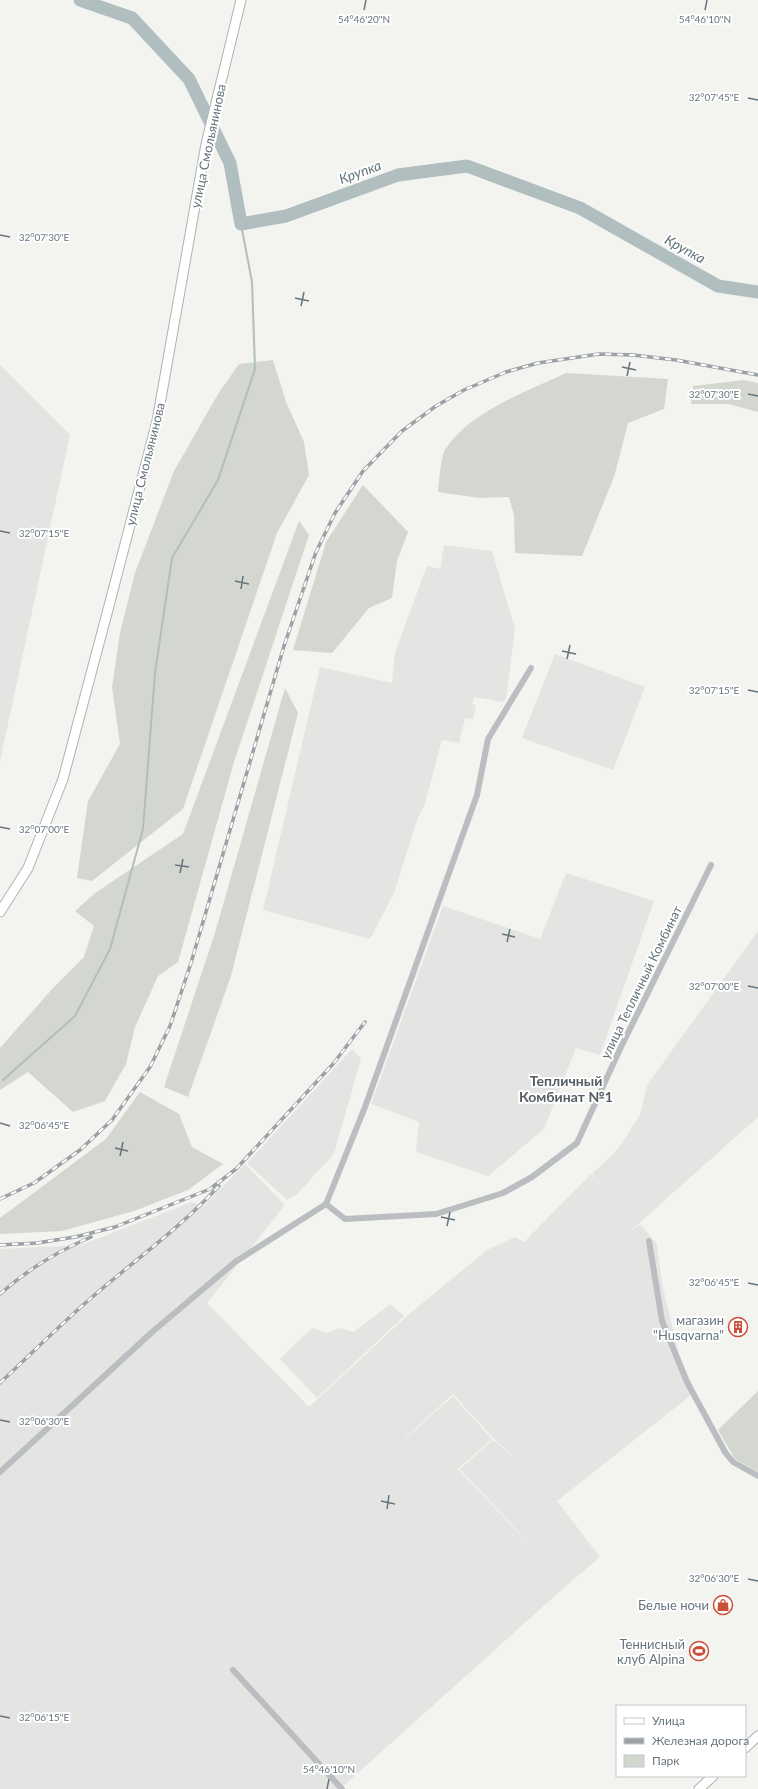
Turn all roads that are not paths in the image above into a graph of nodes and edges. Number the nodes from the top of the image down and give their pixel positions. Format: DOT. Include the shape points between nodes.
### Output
graph roads {
  1 [pos="241,0"];
  2 [pos="531,668"];
  3 [pos="711,865"];
  4 [pos="0,912"];
  5 [pos="326,1204"];
  6 [pos="649,1241"];
  7 [pos="0,1472"];
  8 [pos="758,1476"];
  9 [pos="233,1670"];
  10 [pos="758,1736"];
  11 [pos="746,1747"];
  12 [pos="712,1777"];
  13 [pos="342,1789"];
  14 [pos="699,1789"];
  1 -- 4 [label="street, улица Смольянинова" via="206,144 157,421 110,602 63,779 28,868"];
  2 -- 5 [label="street" via="488,739 477,795 365,1107"];
  3 -- 5 [label="street, улица Тепличный Комбинат" via="620,1049 577,1143 532,1177 503,1193 436,1214 345,1219"];
  5 -- 7 [label="street" via="235,1262 151,1333"];
  6 -- 8 [label="street" via="662,1321 687,1382 725,1452 733,1462"];
  9 -- 13 [label="street"];
  10 -- 11 [label="street"];
  12 -- 14 [label="street"];
}
